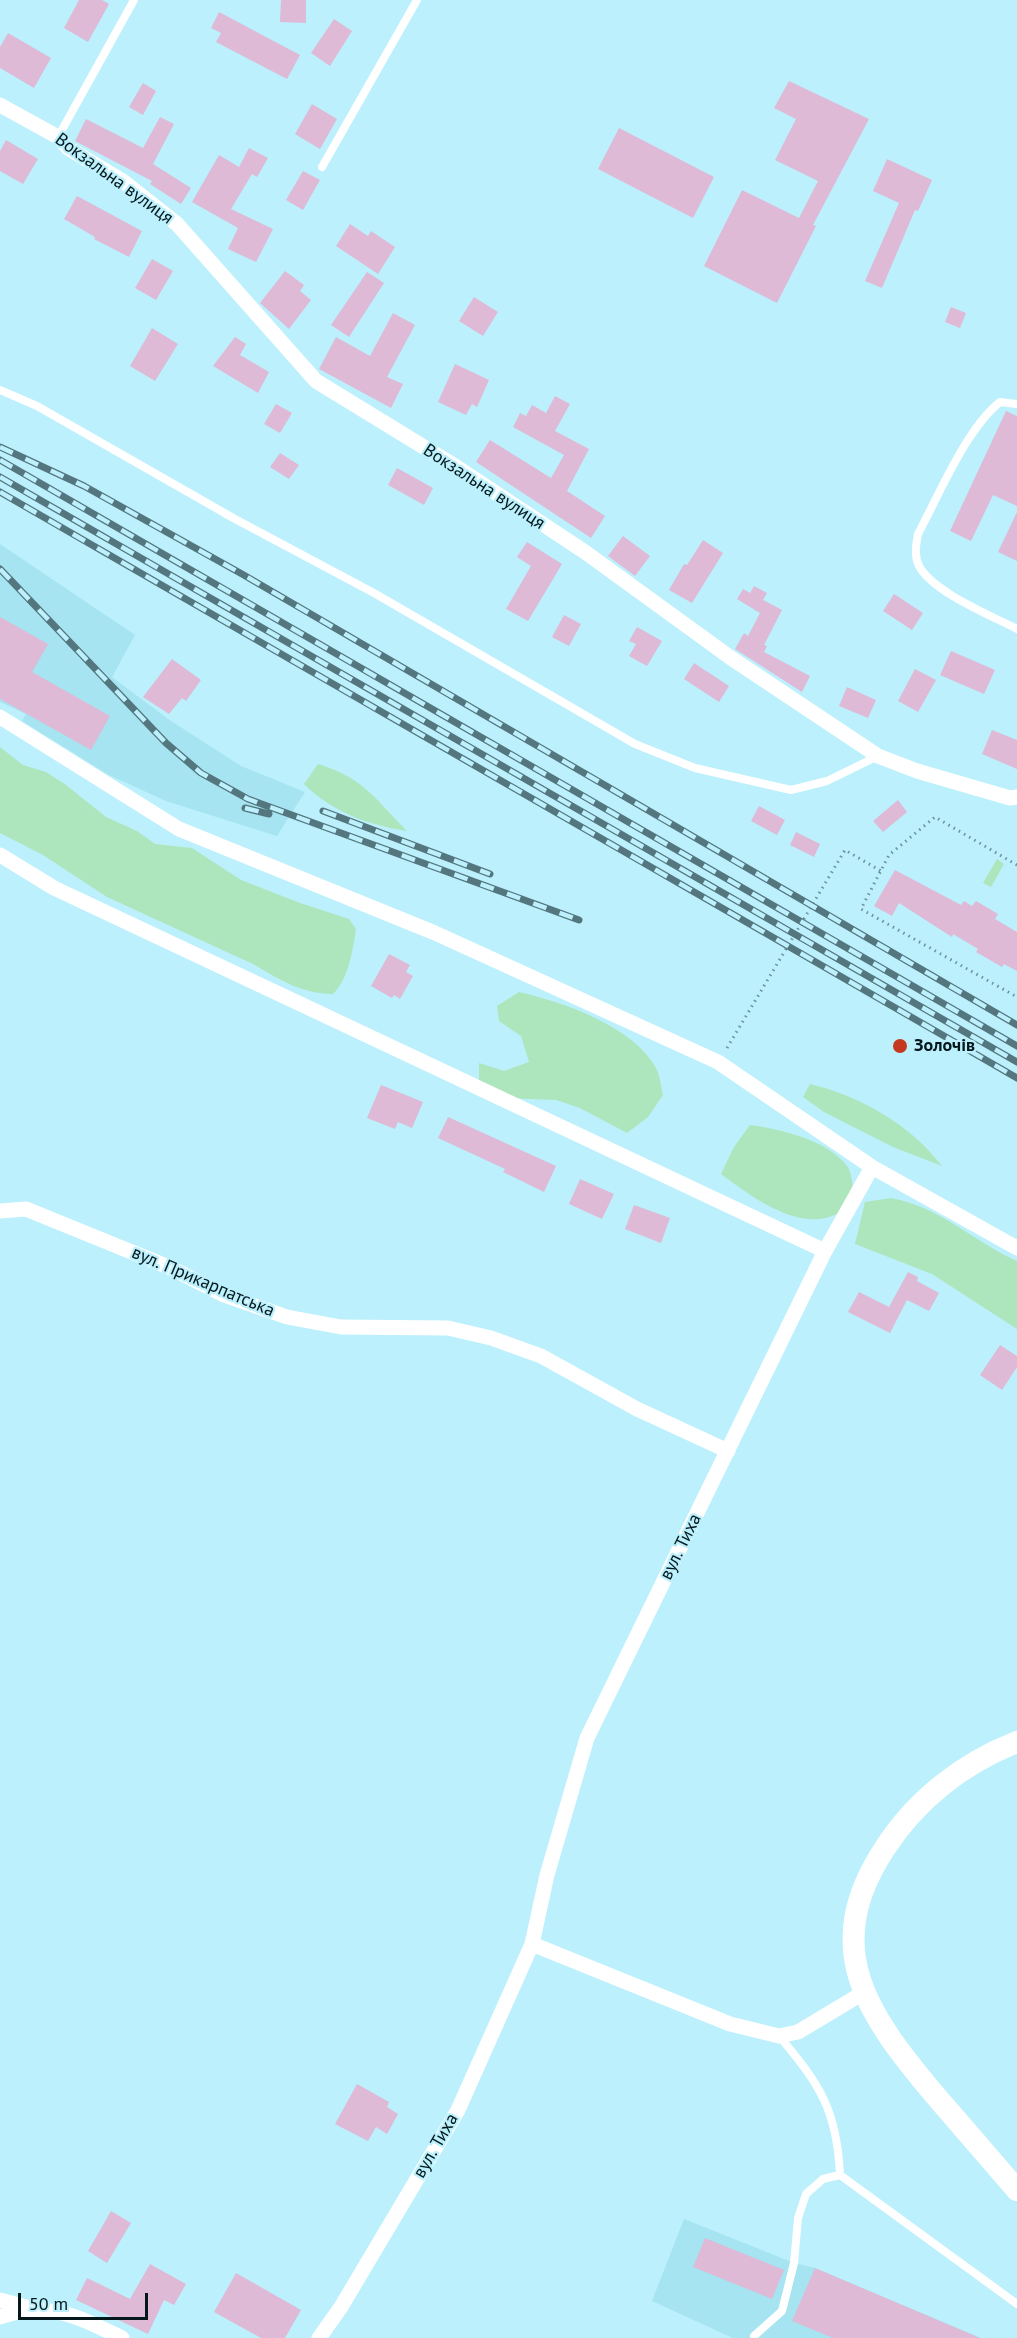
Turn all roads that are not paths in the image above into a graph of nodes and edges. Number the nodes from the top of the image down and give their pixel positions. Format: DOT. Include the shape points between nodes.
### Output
graph roads {
  1 [pos="134,0"];
  2 [pos="417,0"];
  3 [pos="0,105"];
  4 [pos="58,137"];
  5 [pos="322,167"];
  6 [pos="0,390"];
  7 [pos="1017,404"];
  8 [pos="1017,629"];
  9 [pos="0,717"];
  10 [pos="878,756"];
  11 [pos="1017,797"];
  12 [pos="0,855"];
  13 [pos="872,1167"];
  14 [pos="0,1211"];
  15 [pos="1017,1248"];
  16 [pos="825,1251"];
  17 [pos="728,1450"];
  18 [pos="1017,1742"];
  19 [pos="532,1944"];
  20 [pos="863,1993"];
  21 [pos="779,2036"];
  22 [pos="840,2175"];
  23 [pos="1017,2190"];
  24 [pos="0,2300"];
  25 [pos="1017,2304"];
  26 [pos="33,2309"];
  27 [pos="0,2317"];
  28 [pos="754,2336"];
  29 [pos="122,2338"];
  30 [pos="319,2338"];
  1 -- 4 [label="lane"];
  2 -- 5 [label="lane"];
  3 -- 4 [label="street, Вокзальна вулиця"];
  4 -- 10 [label="street, Вокзальна вулиця" via="177,224 315,381 458,468 585,552 731,658"];
  6 -- 10 [label="lane" via="37,406 374,593 635,744 695,768 791,790 813,787"];
  7 -- 8 [label="lane" via="1000,402 976,428 918,534 915,549 918,564 929,581"];
  9 -- 13 [label="street" via="178,829 435,933 718,1062"];
  10 -- 11 [label="street, Вокзальна вулиця" via="917,771"];
  12 -- 16 [label="street" via="54,888"];
  13 -- 15 [label="street"];
  13 -- 16 [label="street, вул. Тиха"];
  14 -- 17 [label="street, вул. Прикарпатська" via="26,1209 287,1317 341,1327 448,1328 491,1338 541,1356 637,1409"];
  16 -- 17 [label="street, вул. Тиха"];
  17 -- 19 [label="street, вул. Тиха" via="587,1738 547,1875"];
  18 -- 20 [label="street" via="938,1787 902,1822 881,1853 856,1909 854,1952"];
  19 -- 21 [label="street" via="730,2024"];
  19 -- 30 [label="street, вул. Тиха" via="458,2110"];
  20 -- 21 [label="street" via="798,2032"];
  20 -- 23 [label="street" via="903,2057"];
  21 -- 22 [label="lane" via="810,2074 829,2107 838,2142"];
  22 -- 25 [label="lane"];
  22 -- 28 [label="lane" via="823,2179 806,2194 798,2218 794,2263 782,2311"];
  24 -- 26 [label="street"];
  26 -- 27 [label="street"];
  26 -- 29 [label="street" via="50,2309 85,2320"];
}
